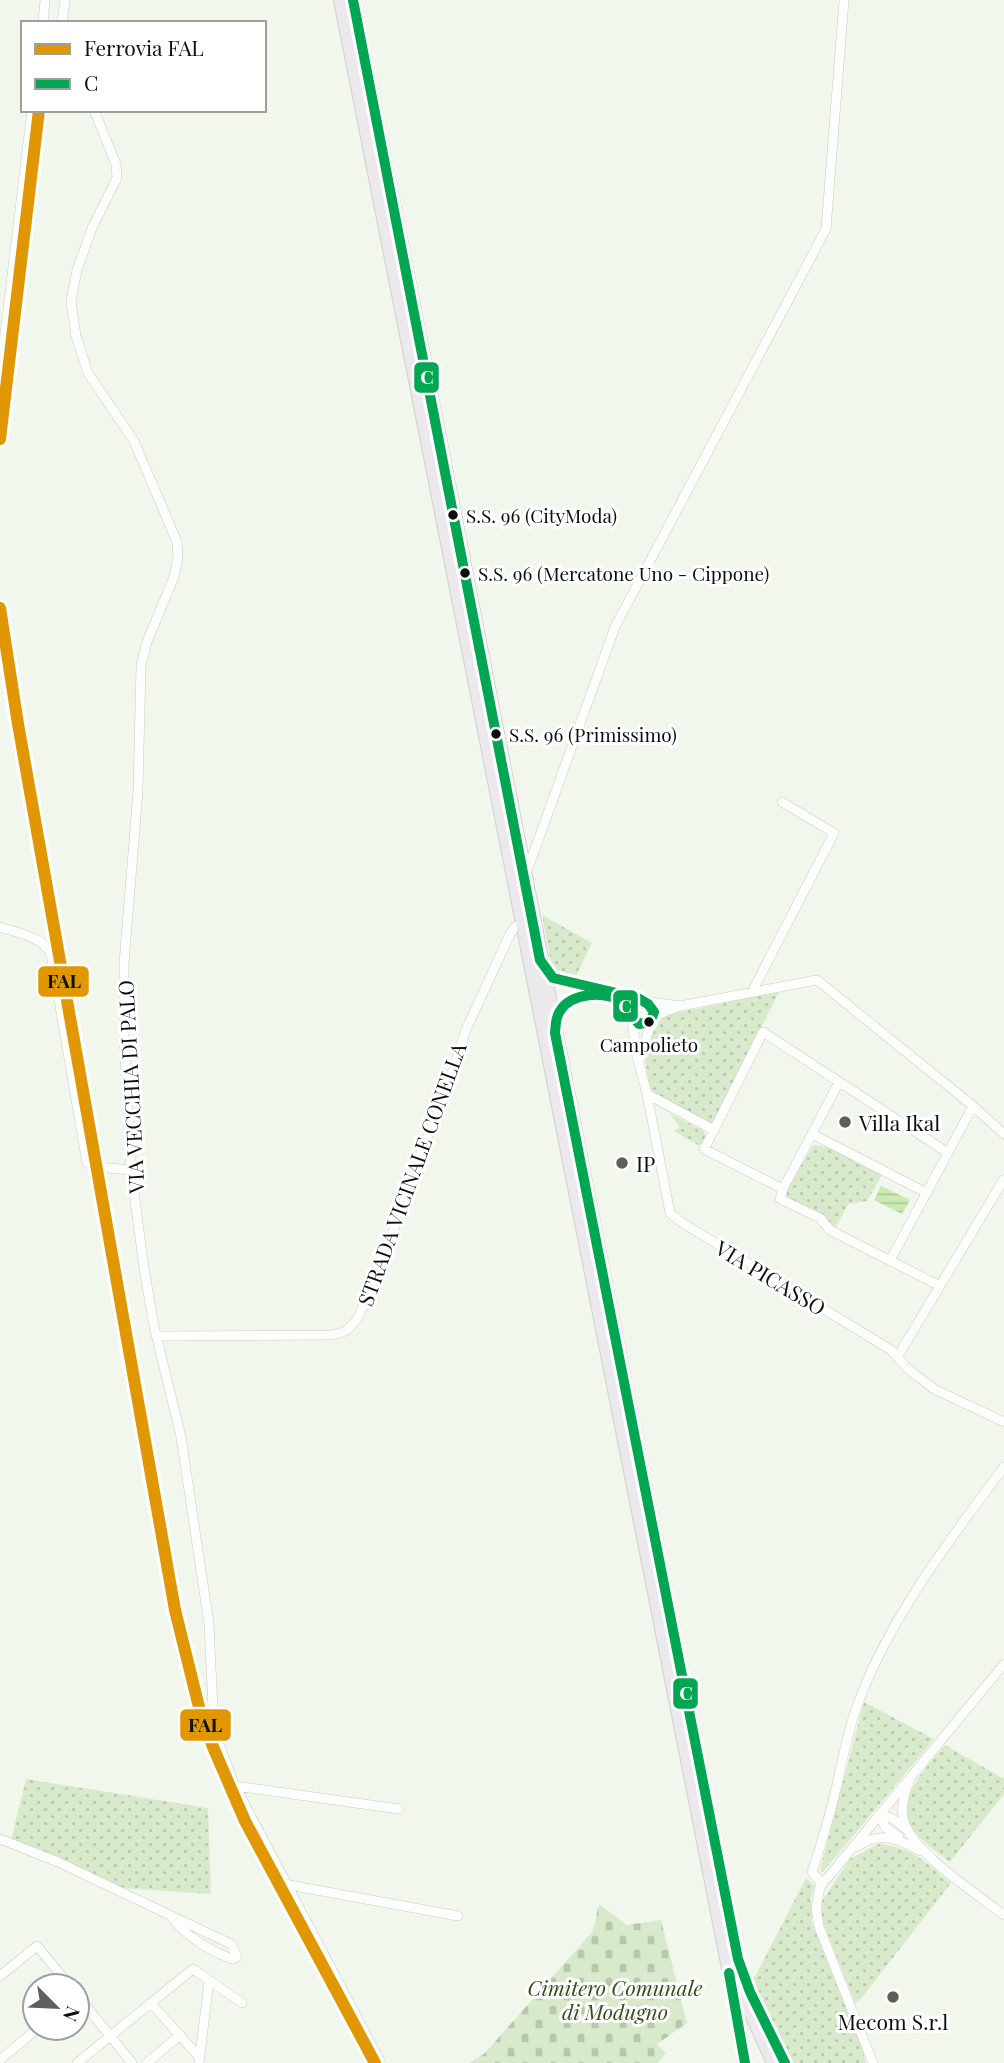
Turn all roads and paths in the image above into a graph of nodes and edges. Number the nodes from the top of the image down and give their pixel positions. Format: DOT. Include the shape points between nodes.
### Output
graph roads {
  1 [pos="45,0"];
  2 [pos="65,0"];
  3 [pos="341,0"];
  4 [pos="352,0"];
  5 [pos="844,0"];
  6 [pos="43,21"];
  7 [pos="62,21"];
  8 [pos="32,112"];
  9 [pos="95,112"];
  10 [pos="4,307"];
  11 [pos="0,375"];
  12 [pos="782,802"];
  13 [pos="525,877"];
  14 [pos="523,924"];
  15 [pos="0,926"];
  16 [pos="540,960"];
  17 [pos="752,992"];
  18 [pos="645,1002"];
  19 [pos="680,1006"];
  20 [pos="632,1015"];
  21 [pos="653,1018"];
  22 [pos="555,1033"];
  23 [pos="639,1061"];
  24 [pos="839,1082"];
  25 [pos="647,1094"];
  26 [pos="973,1106"];
  27 [pos="714,1130"];
  28 [pos="812,1134"];
  29 [pos="1004,1134"];
  30 [pos="948,1153"];
  31 [pos="131,1170"];
  32 [pos="1004,1179"];
  33 [pos="783,1189"];
  34 [pos="927,1193"];
  35 [pos="890,1261"];
  36 [pos="940,1286"];
  37 [pos="157,1336"];
  38 [pos="898,1356"];
  39 [pos="1004,1422"];
  40 [pos="1004,1467"];
  41 [pos="1004,1664"];
  42 [pos="915,1771"];
  43 [pos="235,1786"];
  44 [pos="399,1810"];
  45 [pos="879,1814"];
  46 [pos="907,1837"];
  47 [pos="0,1839"];
  48 [pos="842,1859"];
  49 [pos="822,1884"];
  50 [pos="289,1885"];
  51 [pos="170,1915"];
  52 [pos="1004,1915"];
  53 [pos="458,1916"];
  54 [pos="733,1961"];
  55 [pos="58,1972"];
  56 [pos="0,1976"];
  57 [pos="209,1981"];
  58 [pos="151,2003"];
  59 [pos="242,2003"];
  60 [pos="91,2013"];
  61 [pos="180,2035"];
  62 [pos="110,2037"];
  63 [pos="21,2042"];
  64 [pos="0,2060"];
  65 [pos="200,2061"];
  66 [pos="77,2063"];
  67 [pos="132,2063"];
  68 [pos="147,2063"];
  69 [pos="381,2063"];
  70 [pos="744,2063"];
  71 [pos="765,2063"];
  72 [pos="774,2063"];
  73 [pos="785,2063"];
  74 [pos="873,2063"];
  1 -- 6 [label="street"];
  2 -- 7 [label="street"];
  3 -- 14 [label="main road"];
  4 -- 13 [label="main road"];
  5 -- 13 [label="street" via="826,229 615,627"];
  8 -- 10 [label="street"];
  9 -- 31 [label="street, VIA VECCHIA DI PALO" via="116,164 117,178 77,270 71,301 76,336 88,373 134,441 177,542 178,558 141,666 138,791 124,963"];
  10 -- 11 [label="street"];
  12 -- 17 [label="street" via="834,834"];
  13 -- 16 [label="main road"];
  14 -- 37 [label="street, STRADA VICINALE CONELLA" via="510,934 465,1032 394,1229 352,1326 342,1334 330,1335"];
  14 -- 54 [label="main road"];
  15 -- 31 [label="street" via="41,942 51,954 87,1163"];
  16 -- 18 [label="street" via="558,980"];
  16 -- 22 [label="main road"];
  17 -- 19 [label="street"];
  17 -- 26 [label="street" via="817,980"];
  18 -- 19 [label="street"];
  18 -- 20 [label="street" via="635,1004"];
  18 -- 21 [label="street" via="653,1008"];
  19 -- 21 [label="street"];
  20 -- 21 [label="street" via="639,1024"];
  20 -- 22 [label="street" via="621,1001 585,996 557,1014"];
  20 -- 23 [label="street, VIA PICASSO"];
  21 -- 23 [label="street"];
  22 -- 54 [label="main road"];
  23 -- 25 [label="street, VIA PICASSO"];
  24 -- 27 [label="street" via="763,1032"];
  24 -- 28 [label="street"];
  24 -- 30 [label="street"];
  25 -- 27 [label="street"];
  25 -- 38 [label="street, VIA PICASSO" via="668,1207 674,1218"];
  26 -- 29 [label="street"];
  26 -- 30 [label="street"];
  27 -- 33 [label="street" via="704,1149"];
  28 -- 33 [label="street"];
  28 -- 34 [label="street"];
  30 -- 34 [label="street"];
  31 -- 37 [label="street, VIA VECCHIA DI PALO"];
  32 -- 36 [label="street"];
  33 -- 35 [label="street" via="780,1199"];
  34 -- 35 [label="street"];
  35 -- 36 [label="street"];
  36 -- 38 [label="street"];
  37 -- 43 [label="street, VIA VECCHIA DI PALO" via="181,1437 209,1624 214,1731"];
  38 -- 39 [label="street, VIA PICASSO" via="934,1388"];
  40 -- 49 [label="street" via="942,1553 885,1645 862,1693 812,1872"];
  41 -- 42 [label="street"];
  42 -- 45 [label="street"];
  42 -- 46 [label="street" via="903,1804"];
  43 -- 44 [label="street"];
  43 -- 50 [label="street, VIA VECCHIA DI PALO"];
  45 -- 46 [label="street" via="893,1819"];
  45 -- 48 [label="street"];
  46 -- 48 [label="street" via="868,1839"];
  46 -- 52 [label="street"];
  47 -- 51 [label="street"];
  48 -- 49 [label="street"];
  49 -- 74 [label="street" via="816,1907 819,1927"];
  50 -- 53 [label="street"];
  50 -- 69 [label="street, VIA VECCHIA DI PALO"];
  51 -- 51 [label="street" via="231,1944 237,1957 232,1959 201,1943 178,1928"];
  54 -- 70 [label="main road"];
  54 -- 71 [label="main road" via="744,2013"];
  54 -- 72 [label="main road"];
  54 -- 73 [label="main road"];
  55 -- 56 [label="street" via="37,1945"];
  57 -- 58 [label="street" via="193,1969"];
  57 -- 59 [label="street"];
  57 -- 65 [label="street"];
  58 -- 61 [label="street"];
  58 -- 62 [label="street"];
  60 -- 62 [label="street"];
  61 -- 65 [label="street"];
  61 -- 68 [label="street"];
  62 -- 66 [label="street"];
  62 -- 67 [label="street"];
  63 -- 64 [label="street"];
}
